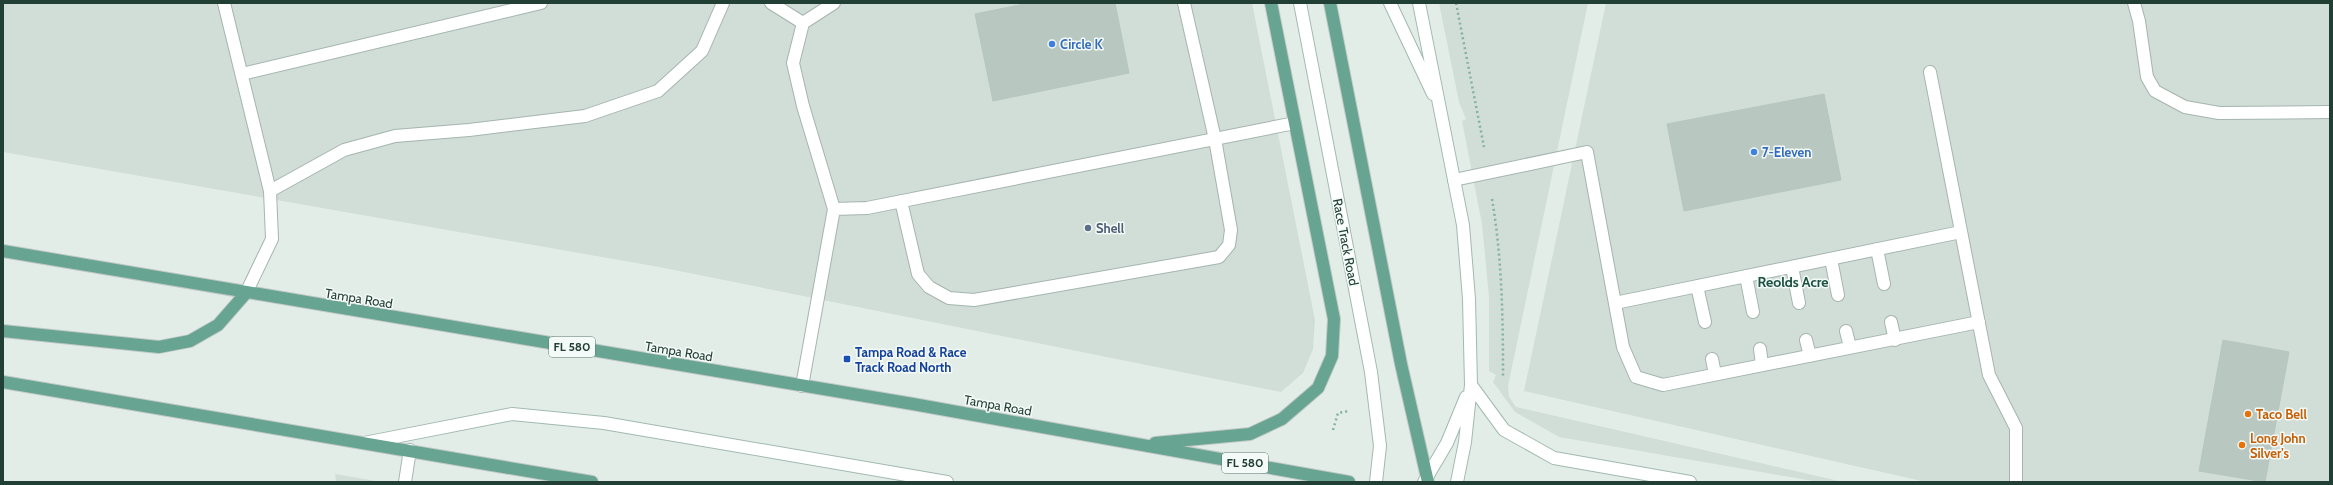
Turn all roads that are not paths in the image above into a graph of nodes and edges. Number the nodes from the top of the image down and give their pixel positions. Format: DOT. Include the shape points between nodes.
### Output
graph roads {
  1 [pos="224,3"];
  2 [pos="541,3"];
  3 [pos="723,3"];
  4 [pos="771,3"];
  5 [pos="834,3"];
  6 [pos="1184,3"];
  7 [pos="1271,3"];
  8 [pos="1300,3"];
  9 [pos="1330,3"];
  10 [pos="1390,3"];
  11 [pos="1419,3"];
  12 [pos="2134,3"];
  13 [pos="803,23"];
  14 [pos="1930,72"];
  15 [pos="242,74"];
  16 [pos="1440,109"];
  17 [pos="2330,112"];
  18 [pos="1295,123"];
  19 [pos="1215,139"];
  20 [pos="1454,180"];
  21 [pos="270,191"];
  22 [pos="901,201"];
  23 [pos="834,209"];
  24 [pos="1962,232"];
  25 [pos="1877,249"];
  26 [pos="3,251"];
  27 [pos="1831,259"];
  28 [pos="1792,267"];
  29 [pos="1746,276"];
  30 [pos="1884,284"];
  31 [pos="1697,286"];
  32 [pos="246,293"];
  33 [pos="1838,294"];
  34 [pos="1615,303"];
  35 [pos="1799,303"];
  36 [pos="1753,312"];
  37 [pos="1705,322"];
  38 [pos="1891,322"];
  39 [pos="1979,322"];
  40 [pos="3,331"];
  41 [pos="1846,331"];
  42 [pos="1806,340"];
  43 [pos="1895,340"];
  44 [pos="1850,347"];
  45 [pos="1760,349"];
  46 [pos="1810,356"];
  47 [pos="1712,359"];
  48 [pos="1762,365"];
  49 [pos="1715,374"];
  50 [pos="3,382"];
  51 [pos="1470,384"];
  52 [pos="802,386"];
  53 [pos="364,443"];
  54 [pos="1141,444"];
  55 [pos="410,450"];
  56 [pos="1427,481"];
  57 [pos="405,482"];
  58 [pos="592,482"];
  59 [pos="947,482"];
  60 [pos="1349,482"];
  61 [pos="1376,482"];
  62 [pos="1457,482"];
  63 [pos="1690,482"];
  64 [pos="2016,482"];
  1 -- 15 [label="main road"];
  2 -- 15 [label="main road"];
  3 -- 21 [label="main road" via="702,51 658,91 585,116 395,136 344,150"];
  4 -- 13 [label="main road"];
  5 -- 13 [label="main road"];
  6 -- 19 [label="main road"];
  7 -- 18 [label="main road"];
  8 -- 61 [label="main road, Race Track Road" via="1372,378 1380,446"];
  9 -- 56 [label="main road"];
  10 -- 16 [label="main road"];
  11 -- 16 [label="main road"];
  12 -- 17 [label="main road" via="2147,77 2155,91 2185,107 2219,113"];
  13 -- 23 [label="main road" via="793,63"];
  14 -- 24 [label="main road"];
  15 -- 21 [label="main road"];
  16 -- 20 [label="main road"];
  18 -- 19 [label="main road"];
  18 -- 54 [label="main road" via="1334,319 1332,356 1318,388 1282,419 1250,434"];
  19 -- 22 [label="main road"];
  19 -- 22 [label="main road" via="1231,230 1229,244 1219,257 974,300 948,298 929,287 918,274"];
  20 -- 34 [label="main road" via="1587,152"];
  20 -- 51 [label="main road" via="1463,225 1469,299"];
  21 -- 32 [label="main road" via="272,239"];
  22 -- 23 [label="main road" via="867,208"];
  23 -- 52 [label="main road"];
  24 -- 25 [label="main road"];
  24 -- 39 [label="main road"];
  25 -- 27 [label="main road"];
  25 -- 30 [label="main road"];
  26 -- 32 [label="main road, Tampa Road / FL 580"];
  27 -- 28 [label="main road"];
  27 -- 33 [label="main road"];
  28 -- 29 [label="main road"];
  28 -- 35 [label="main road"];
  29 -- 31 [label="main road"];
  29 -- 36 [label="main road"];
  31 -- 34 [label="main road"];
  31 -- 37 [label="main road"];
  32 -- 40 [label="main road" via="218,325 190,341 158,348"];
  32 -- 52 [label="main road, Tampa Road / FL 580"];
  34 -- 49 [label="main road" via="1623,347 1636,377 1663,385"];
  38 -- 43 [label="main road"];
  39 -- 43 [label="main road"];
  39 -- 64 [label="main road" via="1989,376 2016,428"];
  41 -- 44 [label="main road"];
  42 -- 46 [label="main road"];
  43 -- 44 [label="main road"];
  44 -- 46 [label="main road"];
  45 -- 48 [label="main road"];
  46 -- 48 [label="main road"];
  47 -- 49 [label="main road"];
  48 -- 49 [label="main road"];
  50 -- 53 [label="main road"];
  51 -- 56 [label="main road" via="1447,443"];
  51 -- 62 [label="main road" via="1465,442"];
  51 -- 63 [label="main road" via="1504,430 1554,458"];
  52 -- 54 [label="main road, Tampa Road / FL 580"];
  53 -- 55 [label="main road"];
  53 -- 59 [label="main road" via="512,414 604,423"];
  54 -- 60 [label="main road, Tampa Road / FL 580"];
  55 -- 57 [label="main road"];
  55 -- 58 [label="main road"];
}
